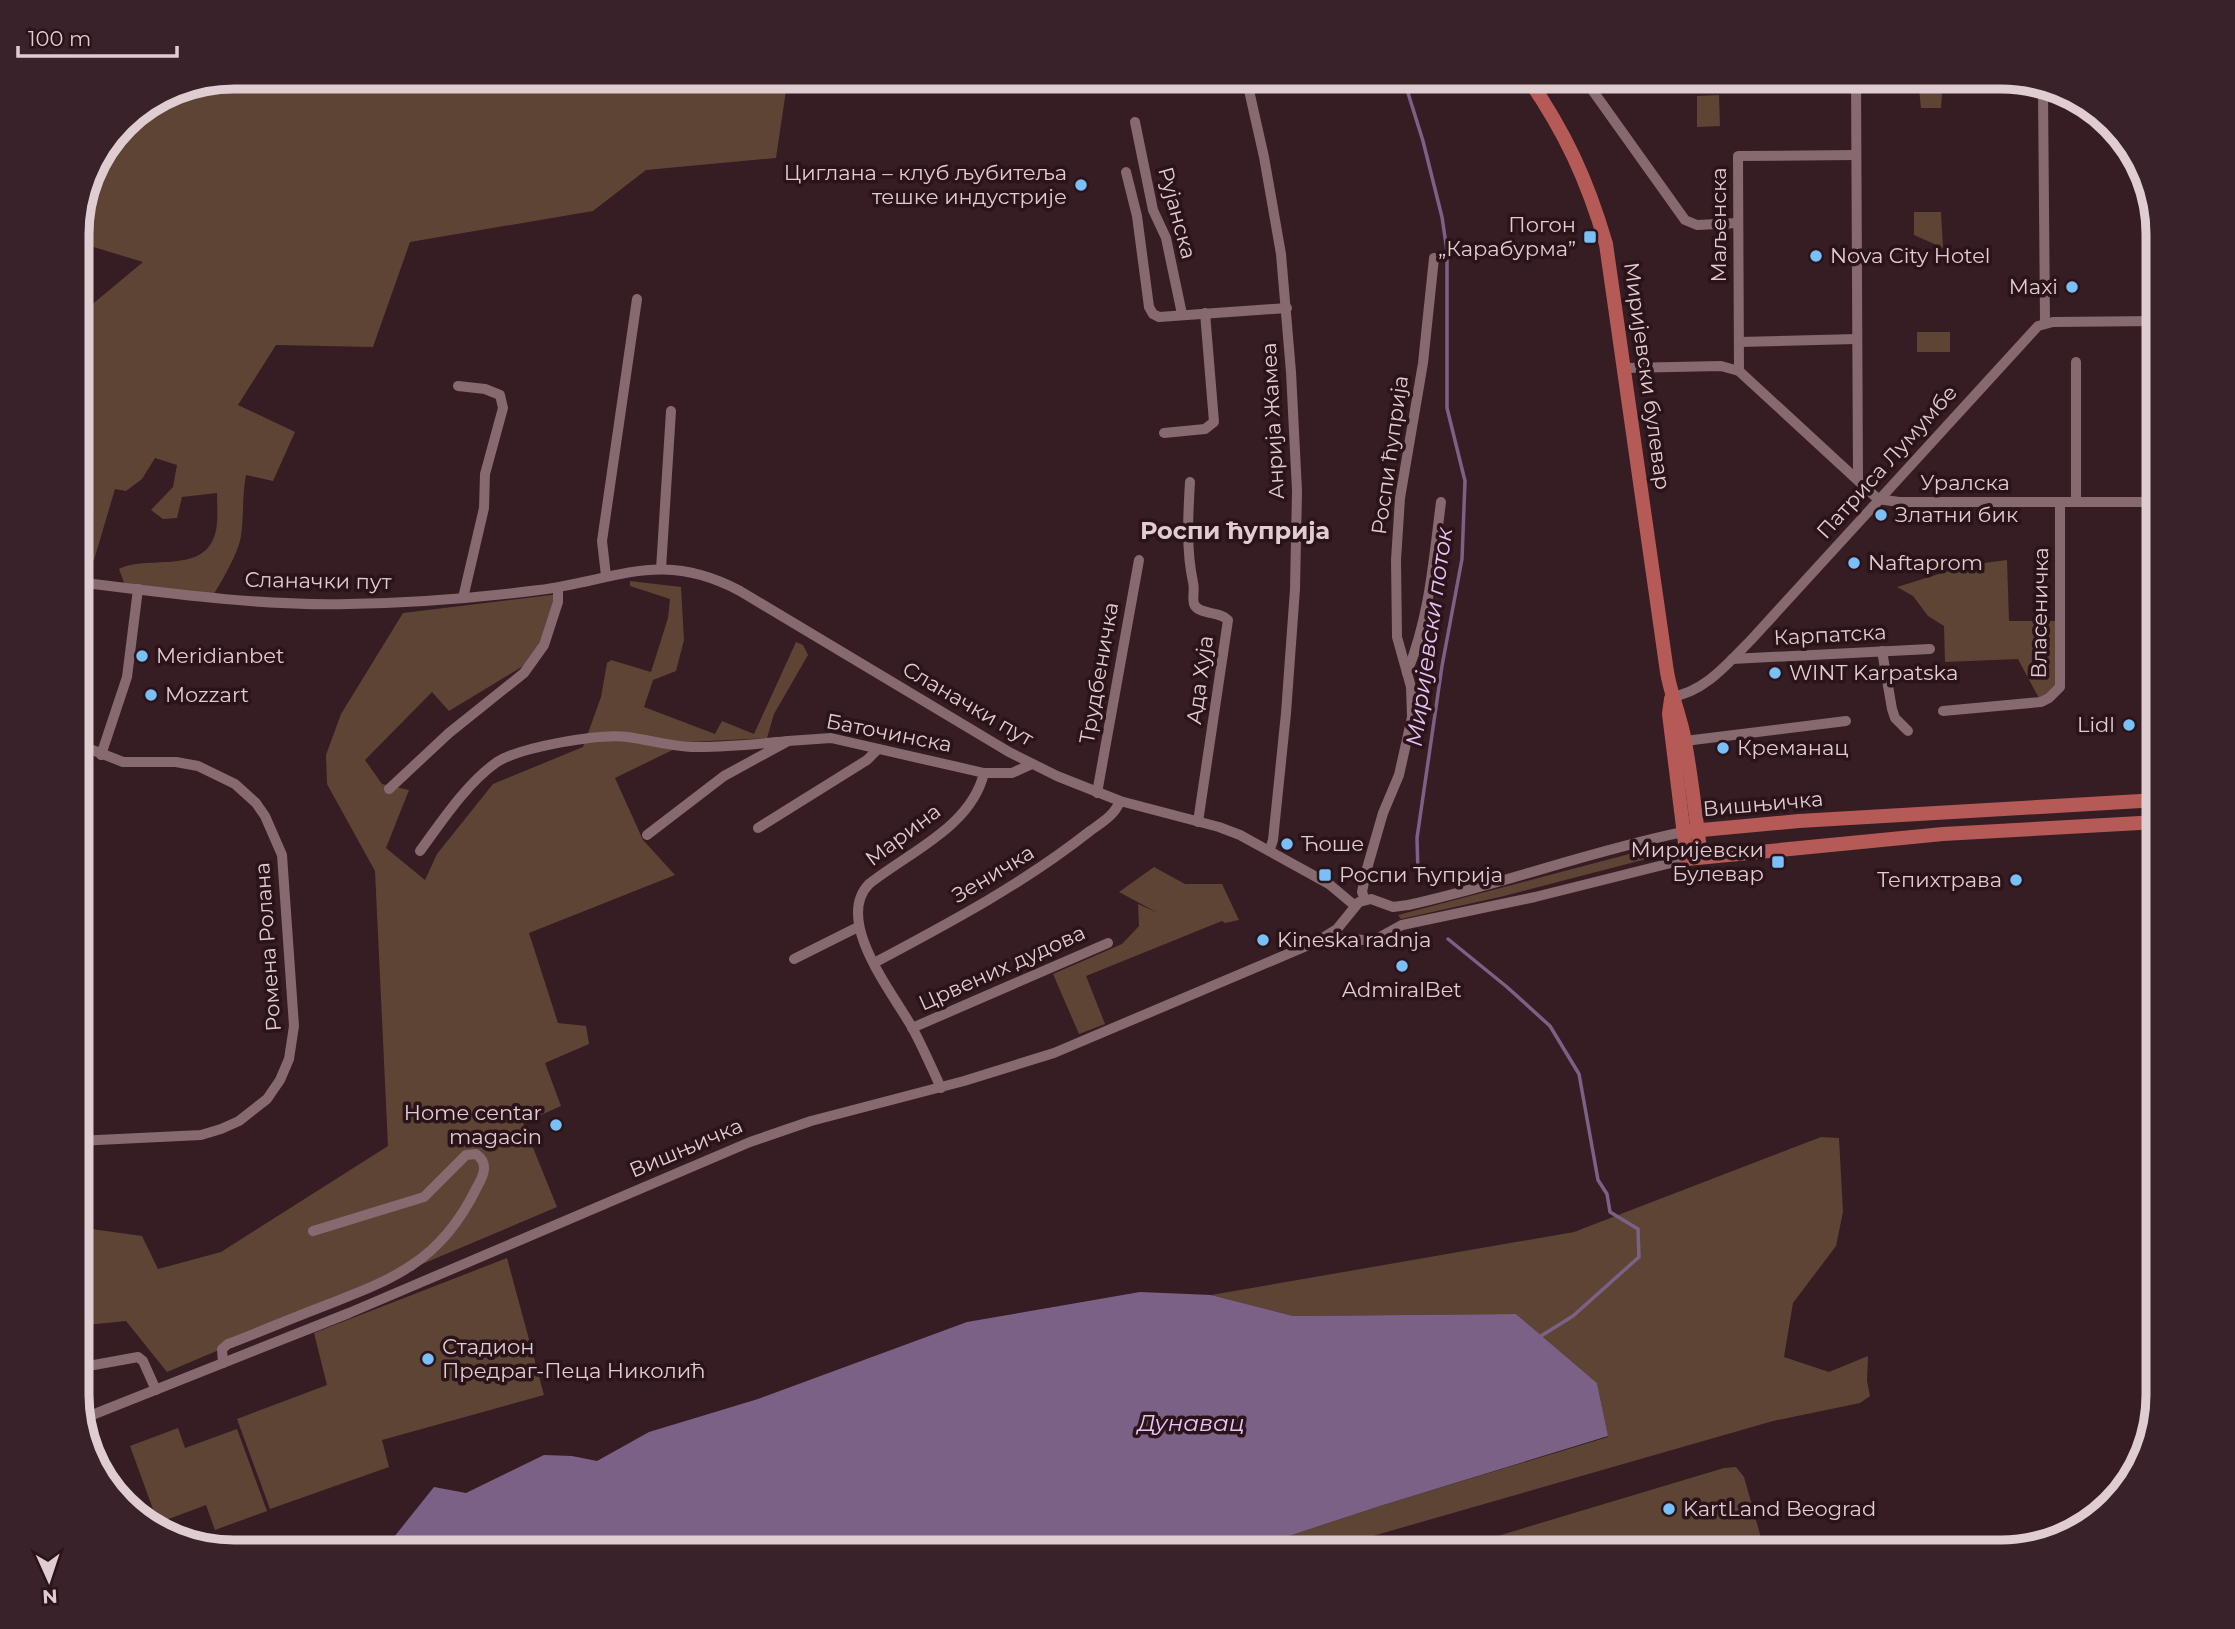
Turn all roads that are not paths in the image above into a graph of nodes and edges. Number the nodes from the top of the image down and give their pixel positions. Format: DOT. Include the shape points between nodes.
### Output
graph roads {
  1 [pos="1249,89"];
  2 [pos="1535,89"];
  3 [pos="1592,89"];
  4 [pos="1856,89"];
  5 [pos="2043,96"];
  6 [pos="1135,122"];
  7 [pos="1856,155"];
  8 [pos="1126,172"];
  9 [pos="1738,223"];
  10 [pos="1434,258"];
  11 [pos="637,299"];
  12 [pos="1287,308"];
  13 [pos="1205,313"];
  14 [pos="1182,314"];
  15 [pos="2146,321"];
  16 [pos="2045,323"];
  17 [pos="1856,339"];
  18 [pos="1739,342"];
  19 [pos="2077,362"];
  20 [pos="1625,368"];
  21 [pos="1739,371"];
  22 [pos="458,386"];
  23 [pos="671,411"];
  24 [pos="1164,433"];
  25 [pos="1858,480"];
  26 [pos="1190,482"];
  27 [pos="1878,499"];
  28 [pos="1441,502"];
  29 [pos="2060,502"];
  30 [pos="2076,502"];
  31 [pos="2146,502"];
  32 [pos="1139,560"];
  33 [pos="661,569"];
  34 [pos="606,576"];
  35 [pos="90,583"];
  36 [pos="558,588"];
  37 [pos="138,589"];
  38 [pos="463,597"];
  39 [pos="1930,649"];
  40 [pos="1882,651"];
  41 [pos="1732,659"];
  42 [pos="1407,673"];
  43 [pos="1671,698"];
  44 [pos="1943,711"];
  45 [pos="1846,721"];
  46 [pos="1908,731"];
  47 [pos="788,741"];
  48 [pos="1685,741"];
  49 [pos="878,749"];
  50 [pos="90,750"];
  51 [pos="101,755"];
  52 [pos="1032,764"];
  53 [pos="984,773"];
  54 [pos="389,789"];
  55 [pos="1097,793"];
  56 [pos="2146,801"];
  57 [pos="1120,802"];
  58 [pos="1198,822"];
  59 [pos="2146,823"];
  60 [pos="758,828"];
  61 [pos="1690,831"];
  62 [pos="647,835"];
  63 [pos="1270,849"];
  64 [pos="420,851"];
  65 [pos="1694,858"];
  66 [pos="1382,904"];
  67 [pos="1356,907"];
  68 [pos="858,927"];
  69 [pos="1384,935"];
  70 [pos="1361,940"];
  71 [pos="1316,942"];
  72 [pos="1108,943"];
  73 [pos="794,960"];
  74 [pos="874,963"];
  75 [pos="912,1028"];
  76 [pos="941,1087"];
  77 [pos="90,1140"];
  78 [pos="313,1231"];
  79 [pos="223,1363"];
  80 [pos="94,1365"];
  81 [pos="156,1390"];
  82 [pos="91,1415"];
  1 -- 12 [label="street, Анрија Жамеа" via="1276,223"];
  2 -- 20 [label="main road, Миријевски булевар" via="1569,144 1596,210 1610,263"];
  3 -- 9 [label="street" via="1685,220 1697,225"];
  4 -- 7 [label="street"];
  5 -- 16 [label="street"];
  6 -- 14 [label="street, Рујанска"];
  7 -- 9 [label="street, Маљенска" via="1738,156"];
  7 -- 17 [label="street"];
  8 -- 14 [label="street" via="1151,312 1158,317"];
  9 -- 18 [label="street, Маљенска"];
  10 -- 42 [label="street, Роспи ћуприја" via="1429,327 1400,498 1395,560 1397,637"];
  11 -- 34 [label="street" via="601,541"];
  12 -- 13 [label="street"];
  12 -- 63 [label="street, Анрија Жамеа" via="1297,543 1286,713"];
  13 -- 14 [label="street"];
  13 -- 24 [label="street" via="1214,422 1205,429"];
  15 -- 16 [label="street"];
  16 -- 27 [label="street, Патриса Лумумбе"];
  17 -- 18 [label="street"];
  17 -- 25 [label="street"];
  18 -- 21 [label="street, Маљенска"];
  19 -- 30 [label="street"];
  20 -- 21 [label="street" via="1721,366"];
  20 -- 43 [label="main road, Миријевски булевар"];
  21 -- 25 [label="street"];
  22 -- 38 [label="street" via="500,395 503,408 485,474 484,508"];
  23 -- 33 [label="street"];
  25 -- 27 [label="street"];
  26 -- 58 [label="street, Ада Хуја" via="1189,564 1194,603 1228,620"];
  27 -- 29 [label="street, Уралска"];
  27 -- 41 [label="street, Патриса Лумумбе"];
  28 -- 42 [label="street" via="1428,609"];
  29 -- 30 [label="street, Уралска"];
  29 -- 44 [label="street, Власеничка" via="2060,687 2041,702"];
  30 -- 31 [label="street, Уралска"];
  32 -- 55 [label="street, Трудбеничка"];
  33 -- 34 [label="street, Сланачки пут"];
  33 -- 52 [label="street, Сланачки пут" via="722,582"];
  34 -- 36 [label="street, Сланачки пут"];
  35 -- 37 [label="street, Сланачки пут"];
  36 -- 38 [label="street, Сланачки пут"];
  36 -- 54 [label="street" via="544,645 524,673 439,741"];
  37 -- 38 [label="street, Сланачки пут" via="318,604"];
  37 -- 51 [label="street" via="127,677"];
  39 -- 40 [label="street, Карпатска"];
  40 -- 41 [label="street, Карпатска"];
  40 -- 46 [label="street" via="1892,709"];
  41 -- 43 [label="street, Патриса Лумумбе" via="1688,694"];
  42 -- 67 [label="street, Роспи ћуприја" via="1413,705 1410,726"];
  43 -- 48 [label="main road, Миријевски булевар"];
  43 -- 61 [label="main road, Миријевски булевар" via="1669,714"];
  45 -- 48 [label="street"];
  47 -- 49 [label="street, Баточинска" via="831,738"];
  47 -- 62 [label="street, Баточинска" via="724,776"];
  47 -- 64 [label="street" via="704,747 618,737 524,749 486,771"];
  48 -- 61 [label="main road, Миријевски булевар"];
  49 -- 53 [label="street, Баточинска"];
  49 -- 60 [label="street"];
  50 -- 51 [label="street"];
  51 -- 77 [label="street, Ромена Ролана" via="133,764 198,766 235,784 256,803 275,835 285,872 294,1026 280,1080 247,1116 210,1133"];
  52 -- 53 [label="street" via="1012,773"];
  52 -- 55 [label="street, Сланачки пут"];
  53 -- 68 [label="street, Марина" via="976,796 959,817 864,889"];
  55 -- 57 [label="street, Сланачки пут"];
  56 -- 61 [label="main road, Вишњичка"];
  57 -- 58 [label="street, Сланачки пут"];
  57 -- 74 [label="street, Зеничка" via="1109,817 1063,854"];
  58 -- 63 [label="street, Сланачки пут"];
  59 -- 65 [label="main road, Вишњичка" via="1943,834"];
  61 -- 65 [label="main road, Миријевски булевар"];
  61 -- 66 [label="street, Вишњичка" via="1439,898 1400,907"];
  63 -- 67 [label="street, Сланачки пут" via="1340,891"];
  65 -- 69 [label="street, Вишњичка" via="1402,925"];
  66 -- 67 [label="street, Вишњичка"];
  66 -- 69 [label="street" via="1390,919"];
  67 -- 70 [label="street" via="1349,927"];
  67 -- 71 [label="street, Вишњичка" via="1337,929"];
  68 -- 73 [label="street"];
  68 -- 74 [label="street"];
  69 -- 70 [label="street, Вишњичка" via="1373,941"];
  70 -- 71 [label="street, Вишњичка"];
  71 -- 76 [label="street, Вишњичка" via="1072,1046"];
  72 -- 75 [label="street, Црвених дудова"];
  74 -- 75 [label="street"];
  75 -- 76 [label="street"];
  76 -- 79 [label="street, Вишњичка" via="750,1142"];
  78 -- 79 [label="street" via="424,1197 466,1155 476,1154 483,1160 484,1173 466,1210 422,1257 354,1294 228,1344 222,1349"];
  79 -- 81 [label="street, Вишњичка"];
  80 -- 81 [label="street" via="138,1357"];
  81 -- 82 [label="street, Вишњичка"];
}
